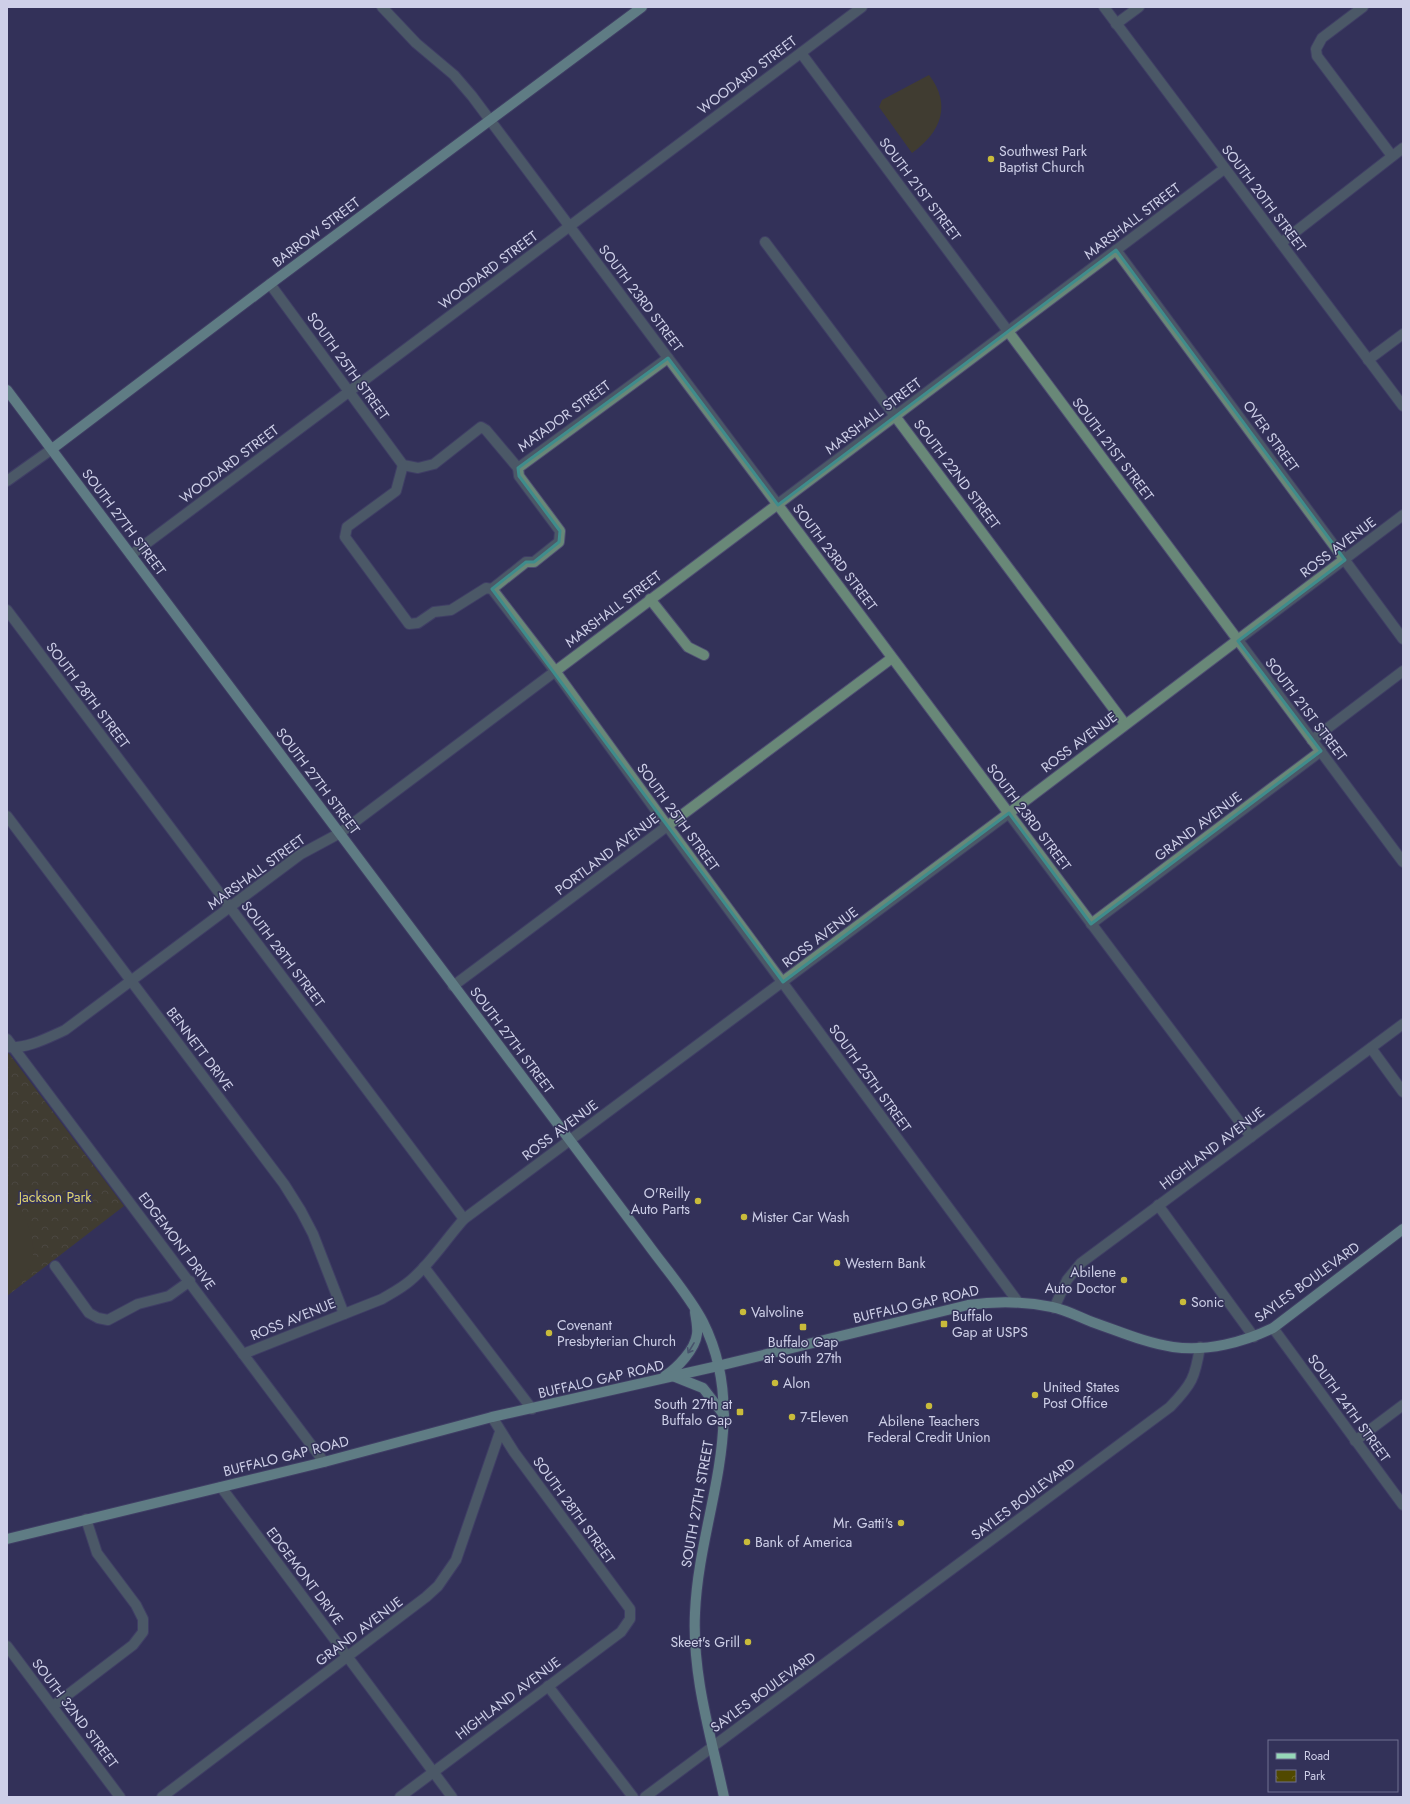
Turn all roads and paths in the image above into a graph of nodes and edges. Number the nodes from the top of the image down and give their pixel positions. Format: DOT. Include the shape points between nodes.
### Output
graph roads {
  1 [pos="382,7"];
  2 [pos="642,7"];
  3 [pos="862,7"];
  4 [pos="1104,7"];
  5 [pos="1139,7"];
  6 [pos="1363,7"];
  7 [pos="1116,24"];
  8 [pos="801,53"];
  9 [pos="490,120"];
  10 [pos="1403,148"];
  11 [pos="1392,156"];
  12 [pos="1224,169"];
  13 [pos="570,226"];
  14 [pos="765,242"];
  15 [pos="1281,243"];
  16 [pos="1116,250"];
  17 [pos="270,284"];
  18 [pos="1008,332"];
  19 [pos="1403,334"];
  20 [pos="668,358"];
  21 [pos="1368,360"];
  22 [pos="7,390"];
  23 [pos="349,391"];
  24 [pos="1403,406"];
  25 [pos="896,416"];
  26 [pos="52,449"];
  27 [pos="403,465"];
  28 [pos="518,468"];
  29 [pos="7,481"];
  30 [pos="778,505"];
  31 [pos="1403,515"];
  32 [pos="131,555"];
  33 [pos="1344,560"];
  34 [pos="492,589"];
  35 [pos="650,599"];
  36 [pos="7,610"];
  37 [pos="1403,639"];
  38 [pos="1238,641"];
  39 [pos="704,655"];
  40 [pos="892,658"];
  41 [pos="555,671"];
  42 [pos="1403,671"];
  43 [pos="1125,724"];
  44 [pos="1312,740"];
  45 [pos="1321,752"];
  46 [pos="1009,813"];
  47 [pos="7,816"];
  48 [pos="668,827"];
  49 [pos="340,833"];
  50 [pos="1399,850"];
  51 [pos="1403,862"];
  52 [pos="231,907"];
  53 [pos="1091,924"];
  54 [pos="131,981"];
  55 [pos="783,982"];
  56 [pos="453,986"];
  57 [pos="1403,1024"];
  58 [pos="9,1044"];
  59 [pos="1371,1048"];
  60 [pos="1403,1092"];
  61 [pos="1251,1137"];
  62 [pos="570,1140"];
  63 [pos="1158,1206"];
  64 [pos="464,1219"];
  65 [pos="1403,1229"];
  66 [pos="55,1266"];
  67 [pos="424,1266"];
  68 [pos="190,1281"];
  69 [pos="1018,1302"];
  70 [pos="1054,1308"];
  71 [pos="695,1310"];
  72 [pos="344,1314"];
  73 [pos="1274,1328"];
  74 [pos="1254,1337"];
  75 [pos="1200,1347"];
  76 [pos="243,1354"];
  77 [pos="718,1366"];
  78 [pos="673,1376"];
  79 [pos="662,1379"];
  80 [pos="1403,1405"];
  81 [pos="532,1409"];
  82 [pos="724,1415"];
  83 [pos="492,1417"];
  84 [pos="500,1432"];
  85 [pos="1355,1441"];
  86 [pos="324,1462"];
  87 [pos="221,1487"];
  88 [pos="1403,1505"];
  89 [pos="86,1519"];
  90 [pos="7,1539"];
  91 [pos="630,1619"];
  92 [pos="7,1646"];
  93 [pos="348,1657"];
  94 [pos="548,1686"];
  95 [pos="53,1706"];
  96 [pos="713,1746"];
  97 [pos="433,1772"];
  98 [pos="120,1797"];
  99 [pos="162,1797"];
  100 [pos="400,1797"];
  101 [pos="452,1797"];
  102 [pos="633,1797"];
  103 [pos="645,1797"];
  104 [pos="724,1797"];
  1 -- 9 [label="street, SOUTH 23RD STREET" via="416,42 454,74"];
  2 -- 9 [label="main road, BARROW STREET"];
  3 -- 8 [label="street, WOODARD STREET"];
  4 -- 7 [label="street, SOUTH 20TH STREET"];
  5 -- 7 [label="street"];
  6 -- 11 [label="street" via="1322,38 1316,50"];
  7 -- 12 [label="street, SOUTH 20TH STREET"];
  8 -- 13 [label="street, WOODARD STREET"];
  8 -- 18 [label="street, SOUTH 21ST STREET"];
  9 -- 13 [label="street, SOUTH 23RD STREET"];
  9 -- 17 [label="main road, BARROW STREET"];
  10 -- 11 [label="street"];
  11 -- 15 [label="street"];
  12 -- 15 [label="street, SOUTH 20TH STREET"];
  12 -- 16 [label="street, MARSHALL STREET"];
  13 -- 20 [label="street, SOUTH 23RD STREET"];
  13 -- 23 [label="street, WOODARD STREET"];
  14 -- 25 [label="street, SOUTH 22ND STREET"];
  15 -- 21 [label="street, SOUTH 20TH STREET"];
  16 -- 18 [label="street, MARSHALL STREET"];
  16 -- 33 [label="street, OVER STREET"];
  17 -- 23 [label="street, SOUTH 25TH STREET"];
  17 -- 26 [label="main road, BARROW STREET"];
  18 -- 25 [label="street, MARSHALL STREET"];
  18 -- 38 [label="street, SOUTH 21ST STREET"];
  19 -- 21 [label="street"];
  20 -- 28 [label="street, MATADOR STREET"];
  20 -- 30 [label="street, SOUTH 23RD STREET"];
  21 -- 24 [label="street, SOUTH 20TH STREET"];
  22 -- 26 [label="main road, SOUTH 27TH STREET"];
  23 -- 27 [label="street, SOUTH 25TH STREET"];
  23 -- 32 [label="street, WOODARD STREET"];
  25 -- 30 [label="street, MARSHALL STREET"];
  25 -- 43 [label="street, SOUTH 22ND STREET"];
  26 -- 29 [label="street, BARROW STREET"];
  26 -- 32 [label="main road, SOUTH 27TH STREET"];
  27 -- 28 [label="street" via="418,468 434,464 481,427"];
  27 -- 34 [label="street" via="396,491 347,527 345,537 358,556 409,624 418,623 434,612 451,610 486,588"];
  28 -- 34 [label="street, MATADOR STREET" via="519,476 560,531 559,542 534,562 526,562"];
  30 -- 35 [label="street, MARSHALL STREET"];
  30 -- 40 [label="street, SOUTH 23RD STREET"];
  31 -- 33 [label="street, ROSS AVENUE"];
  32 -- 49 [label="main road, SOUTH 27TH STREET"];
  33 -- 37 [label="street, OVER STREET"];
  33 -- 38 [label="street, ROSS AVENUE"];
  34 -- 41 [label="street, SOUTH 25TH STREET"];
  35 -- 39 [label="street" via="688,647"];
  35 -- 41 [label="street, MARSHALL STREET"];
  36 -- 52 [label="street, SOUTH 28TH STREET"];
  38 -- 43 [label="street, ROSS AVENUE"];
  38 -- 44 [label="street, SOUTH 21ST STREET"];
  40 -- 46 [label="street, SOUTH 23RD STREET"];
  40 -- 48 [label="street, PORTLAND AVENUE"];
  41 -- 48 [label="street, SOUTH 25TH STREET"];
  41 -- 49 [label="street, MARSHALL STREET"];
  42 -- 44 [label="street"];
  43 -- 46 [label="street, ROSS AVENUE"];
  44 -- 45 [label="street, SOUTH 21ST STREET"];
  45 -- 50 [label="street, SOUTH 21ST STREET"];
  45 -- 53 [label="street, GRAND AVENUE"];
  46 -- 53 [label="street, SOUTH 23RD STREET"];
  46 -- 55 [label="street, ROSS AVENUE"];
  47 -- 54 [label="street, BENNETT DRIVE"];
  48 -- 55 [label="street, SOUTH 25TH STREET"];
  48 -- 56 [label="street, PORTLAND AVENUE"];
  49 -- 52 [label="street, MARSHALL STREET" via="301,854"];
  49 -- 56 [label="main road, SOUTH 27TH STREET"];
  50 -- 51 [label="street, SOUTH 21ST STREET"];
  52 -- 54 [label="street, MARSHALL STREET"];
  52 -- 64 [label="street, SOUTH 28TH STREET"];
  53 -- 61 [label="street, SOUTH 23RD STREET"];
  54 -- 58 [label="street, MARSHALL STREET" via="65,1030 39,1042"];
  54 -- 72 [label="street, BENNETT DRIVE" via="301,1211 313,1234"];
  55 -- 62 [label="street, ROSS AVENUE"];
  55 -- 69 [label="street, SOUTH 25TH STREET"];
  56 -- 62 [label="main road, SOUTH 27TH STREET"];
  57 -- 59 [label="street, HIGHLAND AVENUE"];
  58 -- 68 [label="street, EDGEMONT DRIVE"];
  59 -- 60 [label="street"];
  59 -- 61 [label="street, HIGHLAND AVENUE"];
  61 -- 63 [label="street, HIGHLAND AVENUE"];
  62 -- 64 [label="street, ROSS AVENUE"];
  62 -- 71 [label="main road, SOUTH 27TH STREET"];
  63 -- 70 [label="street, HIGHLAND AVENUE" via="1081,1263 1067,1280"];
  63 -- 74 [label="street"];
  64 -- 67 [label="street, ROSS AVENUE"];
  65 -- 73 [label="main road, SAYLES BOULEVARD"];
  66 -- 68 [label="street" via="89,1312 98,1318 108,1320 138,1304 169,1296"];
  67 -- 72 [label="street, ROSS AVENUE" via="412,1280 398,1290"];
  67 -- 81 [label="street"];
  68 -- 76 [label="street, EDGEMONT DRIVE"];
  69 -- 70 [label="main road, BUFFALO GAP ROAD"];
  69 -- 77 [label="main road, BUFFALO GAP ROAD" via="968,1304"];
  70 -- 75 [label="main road, BUFFALO GAP ROAD" via="1144,1341 1174,1348"];
  71 -- 77 [label="main road, SOUTH 27TH STREET"];
  71 -- 79 [label="main road, one-way" via="697,1334 694,1343 677,1368"];
  72 -- 76 [label="street, ROSS AVENUE"];
  73 -- 74 [label="main road, SAYLES BOULEVARD"];
  73 -- 85 [label="street, SOUTH 24TH STREET"];
  74 -- 75 [label="main road, SAYLES BOULEVARD"];
  75 -- 96 [label="street, SAYLES BOULEVARD" via="1196,1373 1187,1390 1170,1407"];
  76 -- 86 [label="street, EDGEMONT DRIVE"];
  77 -- 78 [label="main road, BUFFALO GAP ROAD"];
  77 -- 82 [label="main road, SOUTH 27TH STREET"];
  78 -- 79 [label="main road, BUFFALO GAP ROAD"];
  78 -- 82 [label="main road" via="703,1388"];
  79 -- 81 [label="main road, BUFFALO GAP ROAD"];
  80 -- 85 [label="street"];
  81 -- 83 [label="main road, BUFFALO GAP ROAD"];
  82 -- 96 [label="main road, SOUTH 27TH STREET" via="720,1465 701,1562 695,1612 696,1663"];
  83 -- 84 [label="street, SOUTH 28TH STREET"];
  83 -- 86 [label="main road, BUFFALO GAP ROAD"];
  84 -- 91 [label="street, SOUTH 28TH STREET" via="630,1609"];
  84 -- 93 [label="street, GRAND AVENUE" via="456,1560 448,1573 426,1597"];
  85 -- 88 [label="street, SOUTH 24TH STREET"];
  86 -- 87 [label="main road, BUFFALO GAP ROAD"];
  87 -- 89 [label="main road, BUFFALO GAP ROAD"];
  87 -- 93 [label="street, EDGEMONT DRIVE"];
  89 -- 90 [label="main road, BUFFALO GAP ROAD"];
  89 -- 95 [label="street" via="97,1553 136,1605 143,1619 143,1632 133,1645"];
  91 -- 94 [label="street, HIGHLAND AVENUE" via="621,1632"];
  92 -- 95 [label="street, SOUTH 32ND STREET"];
  93 -- 97 [label="street, EDGEMONT DRIVE"];
  93 -- 99 [label="street, GRAND AVENUE"];
  94 -- 97 [label="street, HIGHLAND AVENUE"];
  94 -- 102 [label="street"];
  95 -- 98 [label="street, SOUTH 32ND STREET"];
  96 -- 103 [label="street, SAYLES BOULEVARD"];
  96 -- 104 [label="main road, SOUTH 27TH STREET"];
  97 -- 100 [label="street, HIGHLAND AVENUE"];
  97 -- 101 [label="street, EDGEMONT DRIVE"];
}
